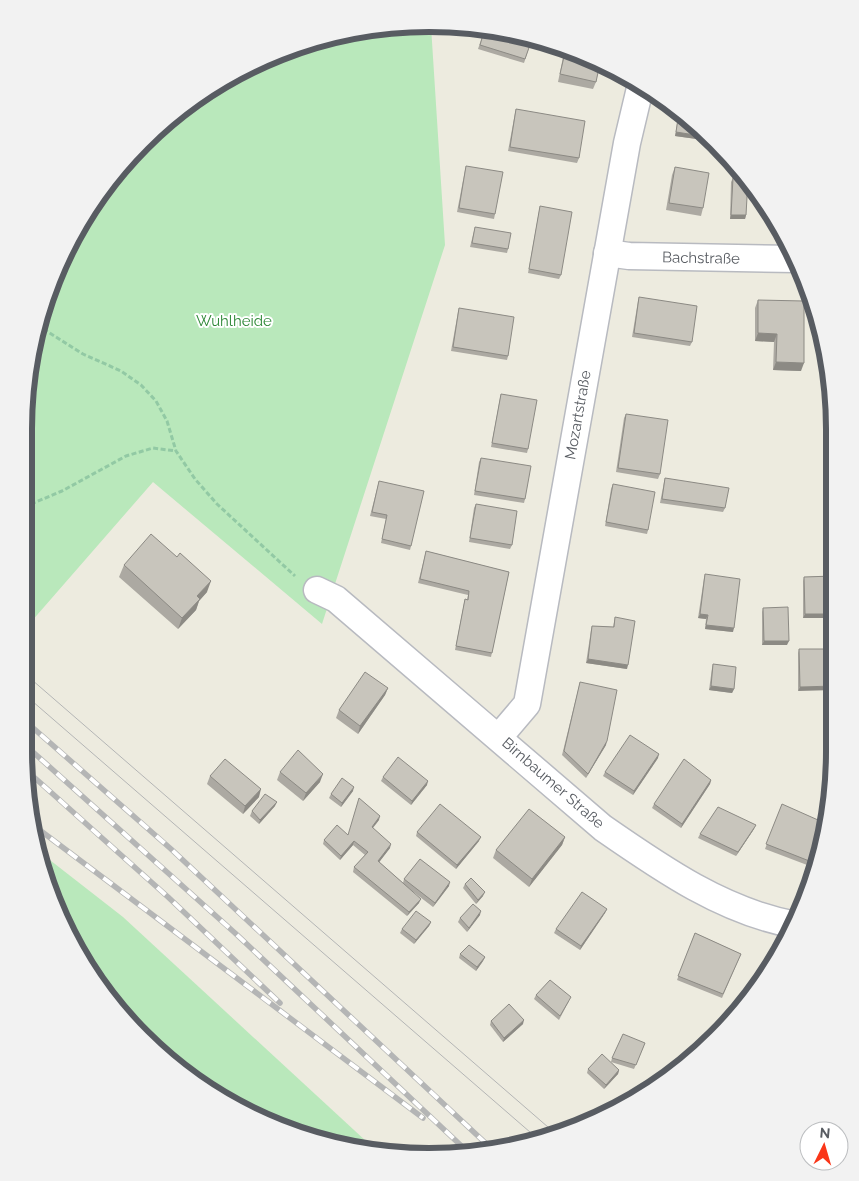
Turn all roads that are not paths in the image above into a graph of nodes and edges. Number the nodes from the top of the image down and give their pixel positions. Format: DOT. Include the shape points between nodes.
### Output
graph roads {
  1 [pos="639,92"];
  2 [pos="607,253"];
  3 [pos="788,259"];
  4 [pos="327,594"];
  5 [pos="499,737"];
  6 [pos="787,924"];
  1 -- 2 [label="street, Mozartstraße"];
  2 -- 3 [label="street, Bachstraße"];
  2 -- 5 [label="street, Mozartstraße" via="527,704"];
  4 -- 5 [label="street, Birnbaumer Straße"];
  5 -- 6 [label="street, Birnbaumer Straße" via="603,828 680,880 772,921"];
}
